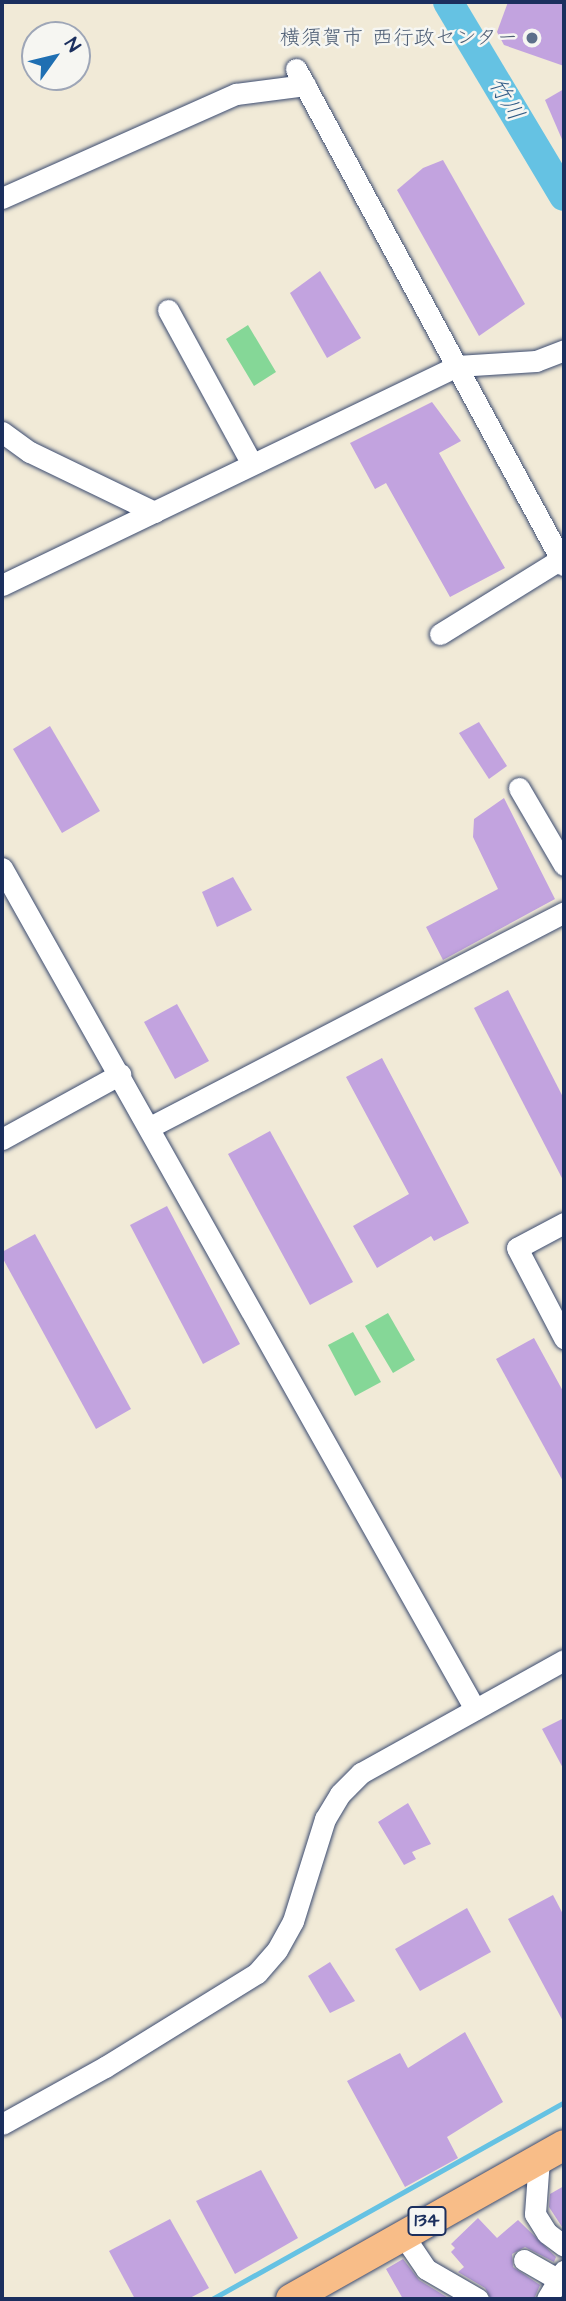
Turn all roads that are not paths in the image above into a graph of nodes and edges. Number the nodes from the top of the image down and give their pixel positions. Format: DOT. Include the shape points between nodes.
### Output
graph roads {
  1 [pos="2,198"];
  2 [pos="168,310"];
  3 [pos="564,350"];
  4 [pos="457,366"];
  5 [pos="2,432"];
  6 [pos="252,464"];
  7 [pos="153,512"];
  8 [pos="563,562"];
  9 [pos="2,585"];
  10 [pos="440,635"];
  11 [pos="519,788"];
  12 [pos="564,865"];
  13 [pos="2,868"];
  14 [pos="564,912"];
  15 [pos="120,1073"];
  16 [pos="150,1127"];
  17 [pos="2,1139"];
  18 [pos="564,1223"];
  19 [pos="564,1338"];
  20 [pos="564,1660"];
  21 [pos="475,1709"];
  22 [pos="2,2124"];
  23 [pos="552,2152"];
  24 [pos="402,2235"];
  25 [pos="564,2246"];
  26 [pos="524,2260"];
  27 [pos="562,2275"];
  28 [pos="291,2299"];
  29 [pos="478,2299"];
  30 [pos="547,2299"];
  1 -- 4 [label="street" via="236,94 301,77"];
  2 -- 6 [label="street"];
  3 -- 4 [label="street" via="536,361"];
  4 -- 6 [label="street"];
  4 -- 8 [label="street"];
  5 -- 7 [label="street" via="30,453"];
  6 -- 7 [label="street"];
  7 -- 9 [label="street"];
  8 -- 10 [label="street"];
  11 -- 12 [label="street"];
  13 -- 15 [label="street"];
  14 -- 16 [label="street"];
  15 -- 16 [label="street"];
  15 -- 17 [label="street"];
  16 -- 21 [label="street"];
  18 -- 19 [label="street" via="517,1248"];
  20 -- 21 [label="street"];
  21 -- 22 [label="street" via="361,1773 340,1794 325,1819 293,1921 277,1951 257,1973"];
  23 -- 24 [label="highway, 134"];
  23 -- 25 [label="street" via="535,2214 547,2233"];
  24 -- 28 [label="highway, 134"];
  24 -- 29 [label="street" via="426,2269"];
  26 -- 27 [label="street"];
  27 -- 30 [label="street"];
}
